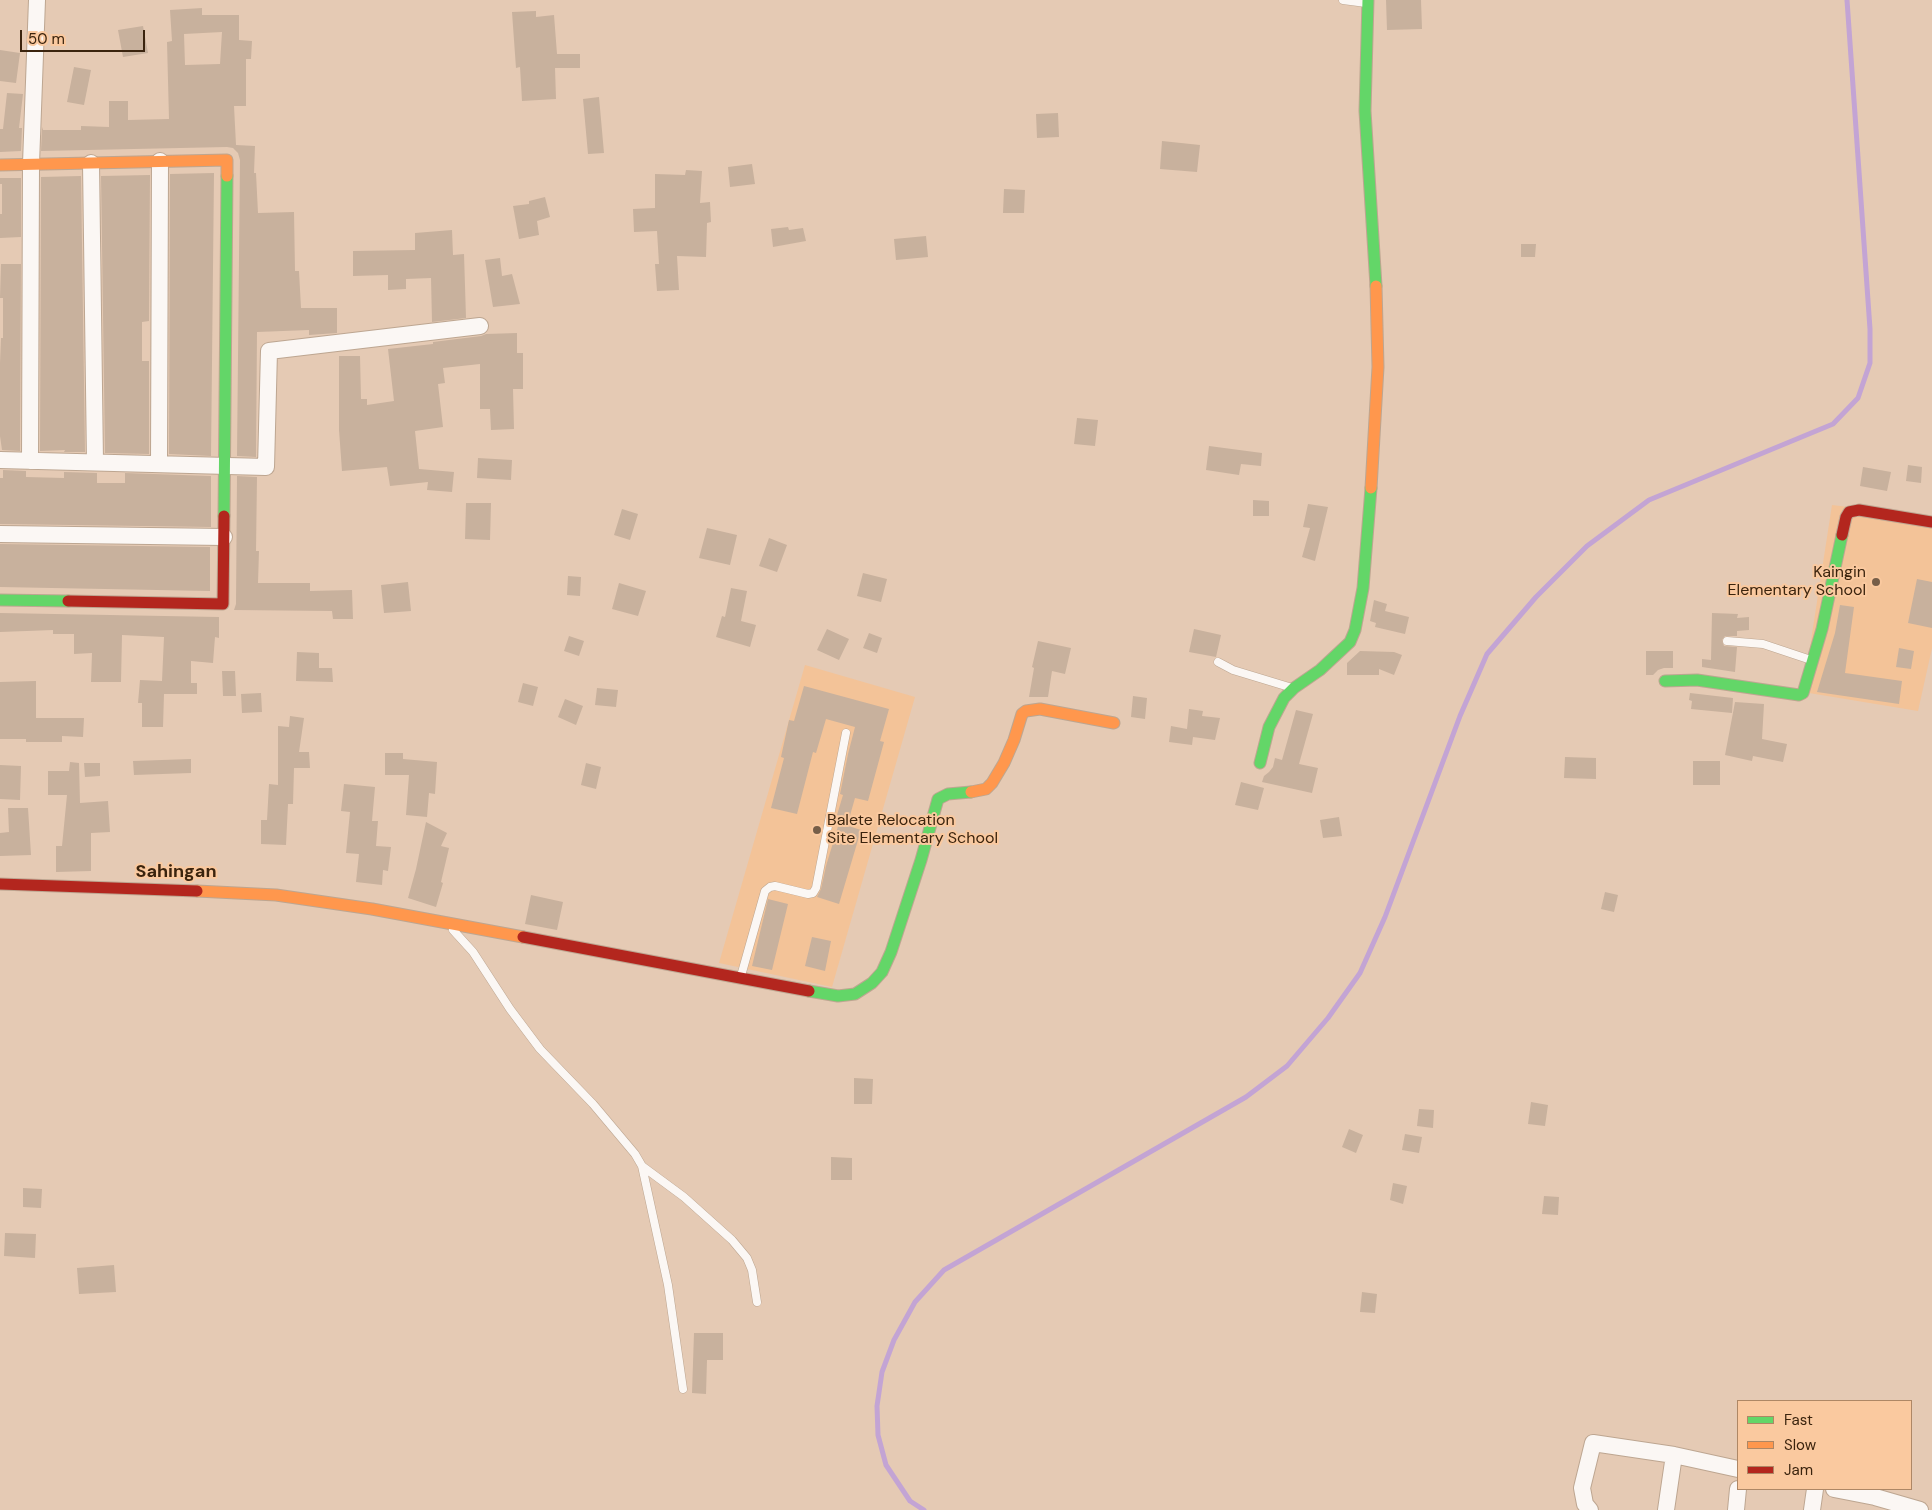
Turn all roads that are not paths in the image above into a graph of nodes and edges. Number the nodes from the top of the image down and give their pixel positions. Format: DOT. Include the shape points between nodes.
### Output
graph roads {
  1 [pos="37,0"];
  2 [pos="1342,0"];
  3 [pos="1368,2"];
  4 [pos="160,162"];
  5 [pos="91,163"];
  6 [pos="31,164"];
  7 [pos="0,165"];
  8 [pos="480,326"];
  9 [pos="0,460"];
  10 [pos="30,461"];
  11 [pos="95,462"];
  12 [pos="159,464"];
  13 [pos="224,466"];
  14 [pos="1932,522"];
  15 [pos="0,534"];
  16 [pos="224,537"];
  17 [pos="0,600"];
  18 [pos="1728,641"];
  19 [pos="1813,661"];
  20 [pos="1218,662"];
  21 [pos="1665,681"];
  22 [pos="1294,688"];
  23 [pos="1114,723"];
  24 [pos="846,733"];
  25 [pos="1260,763"];
  26 [pos="0,884"];
  27 [pos="447,923"];
  28 [pos="741,978"];
  29 [pos="642,1166"];
  30 [pos="757,1302"];
  31 [pos="683,1389"];
  32 [pos="1674,1456"];
  33 [pos="1737,1469"];
  34 [pos="1738,1490"];
  35 [pos="1815,1490"];
  36 [pos="1837,1490"];
  37 [pos="1891,1506"];
  38 [pos="1590,1510"];
  39 [pos="1666,1510"];
  40 [pos="1736,1510"];
  41 [pos="1812,1510"];
  42 [pos="1920,1510"];
  1 -- 6 [label="street"];
  2 -- 3 [label="lane"];
  3 -- 22 [label="street" via="1365,111 1378,367 1363,588 1350,642 1320,670"];
  4 -- 5 [label="street"];
  4 -- 12 [label="street"];
  4 -- 13 [label="street" via="227,160"];
  5 -- 6 [label="street"];
  5 -- 11 [label="street"];
  6 -- 7 [label="street"];
  6 -- 10 [label="street"];
  8 -- 13 [label="street" via="269,351 266,467"];
  9 -- 10 [label="street"];
  10 -- 11 [label="street"];
  11 -- 12 [label="street"];
  12 -- 13 [label="street"];
  13 -- 16 [label="street"];
  14 -- 19 [label="street" via="1859,510 1849,512"];
  15 -- 16 [label="street"];
  16 -- 17 [label="street" via="223,604"];
  18 -- 19 [label="lane" via="1763,644"];
  19 -- 21 [label="street" via="1803,693 1799,696 1697,680"];
  20 -- 22 [label="lane" via="1233,670"];
  22 -- 25 [label="street" via="1276,711"];
  23 -- 28 [label="street" via="1040,709 1026,711 1022,714 1004,763 986,789 942,795 938,799 891,952 882,972 872,983 855,994 838,996"];
  24 -- 28 [label="lane" via="816,888 808,894 775,886 765,891"];
  26 -- 27 [label="street" via="276,895"];
  27 -- 28 [label="street"];
  27 -- 29 [label="lane" via="473,952 540,1049 593,1104"];
  29 -- 30 [label="lane" via="684,1197 732,1240 752,1270"];
  29 -- 31 [label="lane" via="668,1285"];
  32 -- 33 [label="street"];
  32 -- 38 [label="street" via="1593,1443 1582,1488 1584,1504"];
  32 -- 39 [label="street"];
  34 -- 40 [label="street"];
  35 -- 41 [label="street"];
  36 -- 37 [label="street"];
  37 -- 42 [label="street"];
}
